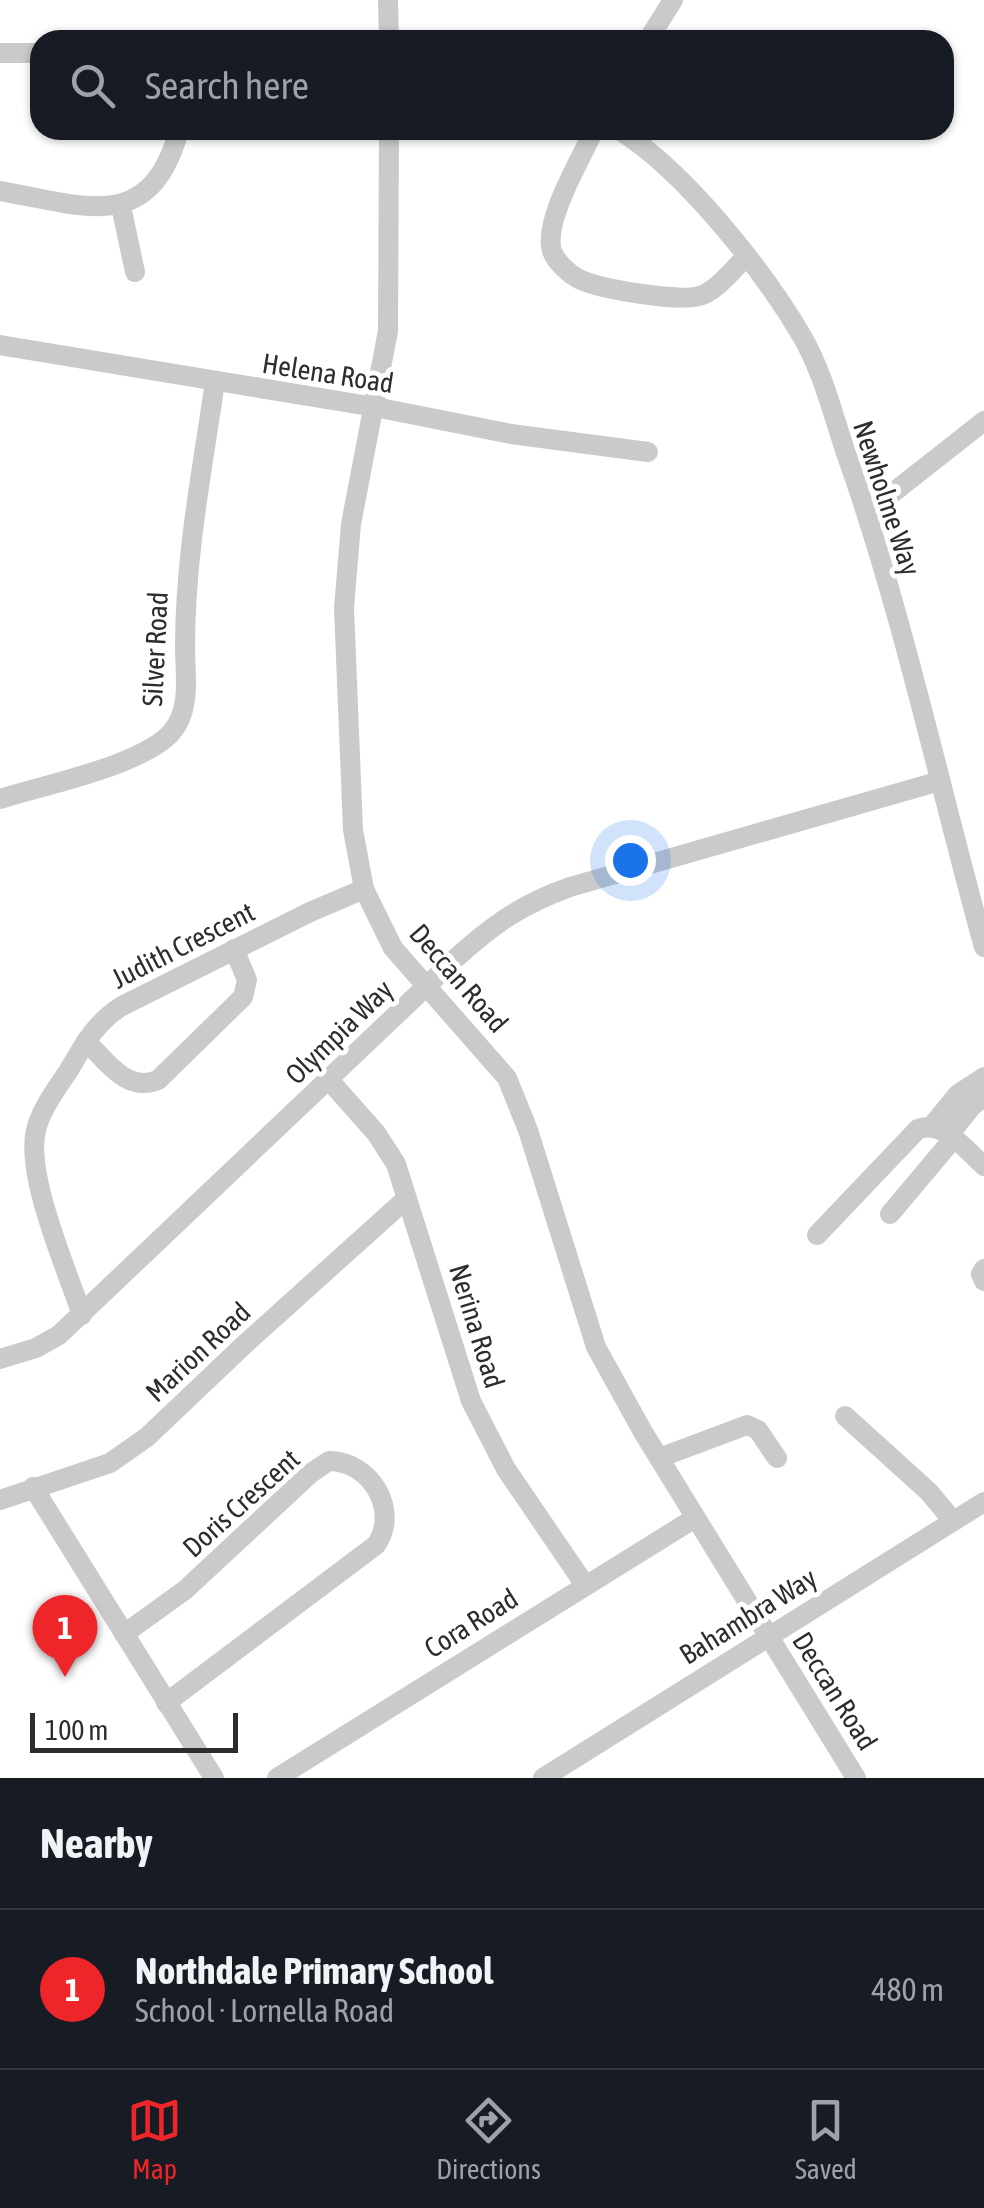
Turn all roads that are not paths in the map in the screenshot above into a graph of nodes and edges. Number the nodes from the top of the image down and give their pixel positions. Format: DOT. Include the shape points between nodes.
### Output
graph roads {
  1 [pos="388,0"];
  2 [pos="673,0"];
  3 [pos="389,30"];
  4 [pos="654,30"];
  5 [pos="0,53"];
  6 [pos="30,54"];
  7 [pos="175,140"];
  8 [pos="388,140"];
  9 [pos="590,140"];
  10 [pos="633,140"];
  11 [pos="0,191"];
  12 [pos="120,206"];
  13 [pos="746,257"];
  14 [pos="135,272"];
  15 [pos="0,345"];
  16 [pos="215,382"];
  17 [pos="375,407"];
  18 [pos="984,421"];
  19 [pos="648,452"];
  20 [pos="867,513"];
  21 [pos="940,781"];
  22 [pos="0,799"];
  23 [pos="364,889"];
  24 [pos="983,938"];
  25 [pos="234,949"];
  26 [pos="426,986"];
  27 [pos="86,1041"];
  28 [pos="984,1077"];
  29 [pos="329,1080"];
  30 [pos="984,1097"];
  31 [pos="944,1133"];
  32 [pos="984,1166"];
  33 [pos="406,1199"];
  34 [pos="890,1214"];
  35 [pos="817,1236"];
  36 [pos="984,1269"];
  37 [pos="984,1280"];
  38 [pos="82,1315"];
  39 [pos="0,1359"];
  40 [pos="845,1416"];
  41 [pos="659,1458"];
  42 [pos="776,1458"];
  43 [pos="34,1487"];
  44 [pos="0,1500"];
  45 [pos="984,1502"];
  46 [pos="695,1518"];
  47 [pos="953,1521"];
  48 [pos="584,1585"];
  49 [pos="124,1634"];
  50 [pos="768,1636"];
  51 [pos="166,1703"];
  52 [pos="214,1778"];
  53 [pos="278,1778"];
  54 [pos="543,1778"];
  55 [pos="856,1778"];
  1 -- 3 [label="street"];
  2 -- 4 [label="street"];
  5 -- 6 [label="street"];
  7 -- 12 [label="street" via="164,170"];
  8 -- 17 [label="street, Deccan Road" via="388,331"];
  9 -- 13 [label="street" via="551,230 552,252 578,278 689,298 707,293"];
  10 -- 13 [label="street, Newholme Way" via="662,161"];
  11 -- 12 [label="street"];
  12 -- 14 [label="street"];
  13 -- 20 [label="street, Newholme Way" via="819,372"];
  15 -- 16 [label="street, Helena Road"];
  16 -- 17 [label="street, Helena Road"];
  16 -- 22 [label="street, Silver Road" via="185,583 186,683 178,724 160,743 120,762"];
  17 -- 19 [label="street, Helena Road"];
  17 -- 23 [label="street, Deccan Road" via="346,570 353,830"];
  18 -- 20 [label="street"];
  20 -- 21 [label="street, Newholme Way"];
  21 -- 24 [label="street, Newholme Way"];
  21 -- 26 [label="street, Olympia Way" via="533,900"];
  23 -- 25 [label="street, Judith Crescent"];
  23 -- 26 [label="street, Deccan Road" via="393,948"];
  25 -- 27 [label="street, Judith Crescent" via="104,1017"];
  25 -- 27 [label="street" via="247,980 243,997 158,1080 133,1083"];
  26 -- 29 [label="street, Olympia Way"];
  26 -- 41 [label="street, Deccan Road" via="507,1078 596,1348"];
  27 -- 38 [label="street, Judith Crescent" via="36,1128 33,1153"];
  28 -- 31 [label="street" via="958,1094"];
  29 -- 33 [label="street, Nerina Road" via="389,1151"];
  29 -- 38 [label="street, Olympia Way"];
  30 -- 31 [label="street"];
  31 -- 32 [label="street"];
  31 -- 34 [label="street"];
  31 -- 35 [label="street" via="918,1129"];
  33 -- 43 [label="street, Marion Road" via="148,1437 110,1463"];
  33 -- 48 [label="street, Nerina Road" via="478,1416"];
  36 -- 37 [label="street"];
  38 -- 39 [label="street, Olympia Way" via="48,1342"];
  40 -- 47 [label="street"];
  41 -- 42 [label="street" via="748,1425"];
  41 -- 46 [label="street, Deccan Road"];
  43 -- 44 [label="street, Marion Road"];
  43 -- 49 [label="street"];
  45 -- 47 [label="street, Bahambra Way"];
  46 -- 48 [label="street, Cora Road"];
  46 -- 50 [label="street, Deccan Road"];
  47 -- 50 [label="street, Bahambra Way"];
  48 -- 53 [label="street, Cora Road"];
  49 -- 51 [label="street"];
  49 -- 51 [label="street, Doris Crescent" via="185,1590 329,1461 350,1464 372,1482 387,1523 376,1545"];
  50 -- 54 [label="street, Bahambra Way"];
  50 -- 55 [label="street, Deccan Road"];
  51 -- 52 [label="street"];
}
